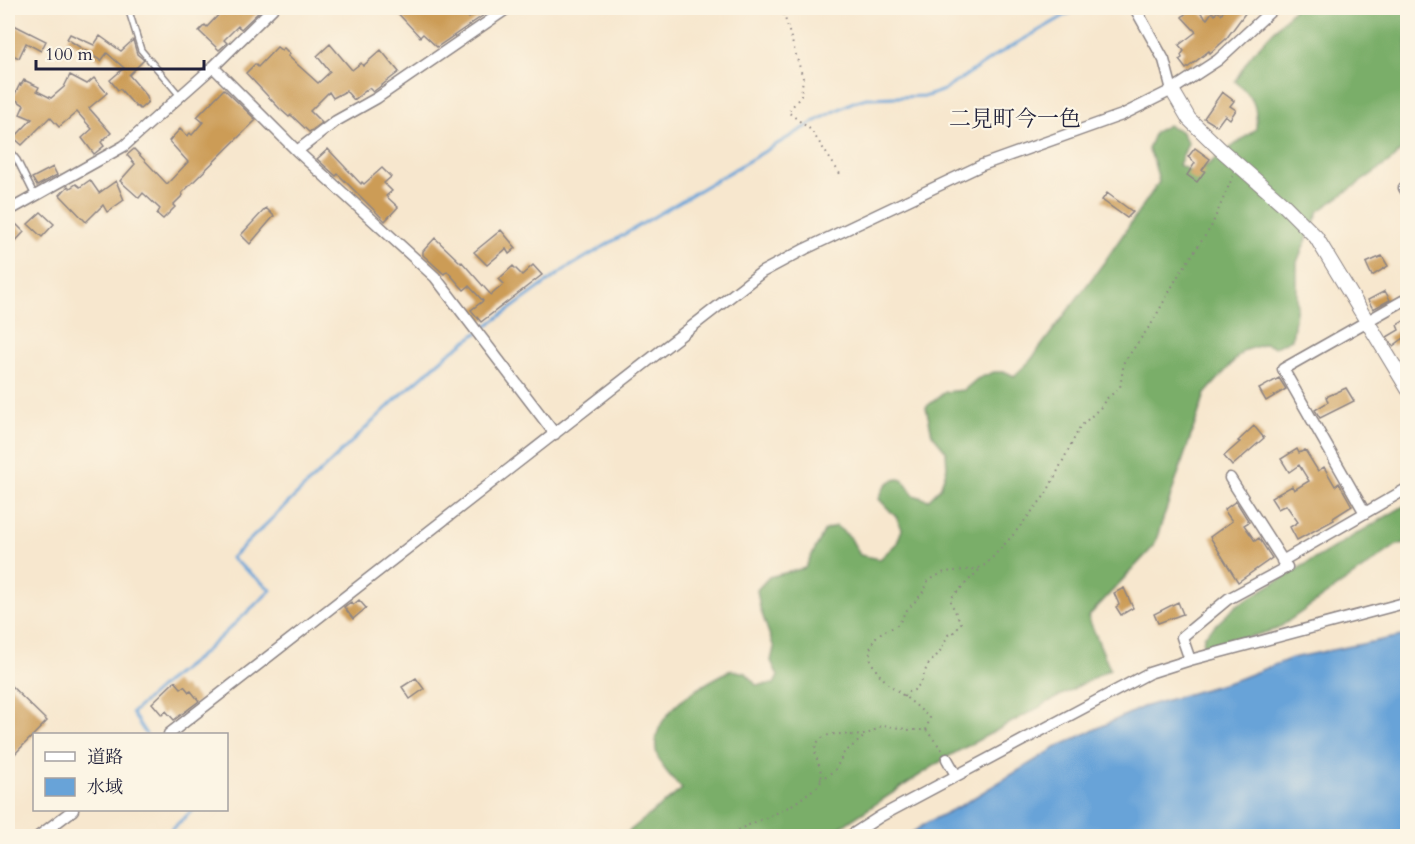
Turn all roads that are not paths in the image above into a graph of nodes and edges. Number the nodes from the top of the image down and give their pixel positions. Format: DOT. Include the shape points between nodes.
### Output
graph roads {
  1 [pos="129,8"];
  2 [pos="273,8"];
  3 [pos="508,8"];
  4 [pos="1135,8"];
  5 [pos="1274,8"];
  6 [pos="213,67"];
  7 [pos="1172,90"];
  8 [pos="181,97"];
  9 [pos="8,149"];
  10 [pos="297,151"];
  11 [pos="35,196"];
  12 [pos="8,211"];
  13 [pos="1407,298"];
  14 [pos="1367,321"];
  15 [pos="1407,390"];
  16 [pos="555,434"];
  17 [pos="1230,478"];
  18 [pos="1407,488"];
  19 [pos="1365,513"];
  20 [pos="1287,567"];
  21 [pos="1407,602"];
  22 [pos="1190,660"];
  23 [pos="172,733"];
  24 [pos="947,759"];
  25 [pos="956,775"];
  26 [pos="72,811"];
  27 [pos="39,837"];
  28 [pos="850,837"];
  1 -- 8 [label="lane" via="141,50"];
  2 -- 6 [label="street"];
  3 -- 10 [label="street"];
  4 -- 7 [label="street" via="1164,60"];
  5 -- 7 [label="street" via="1218,60"];
  6 -- 8 [label="street"];
  6 -- 10 [label="street"];
  7 -- 14 [label="street" via="1189,119 1317,237"];
  7 -- 16 [label="street" via="1122,115 982,165 762,272"];
  8 -- 11 [label="street" via="124,146"];
  9 -- 11 [label="lane"];
  10 -- 16 [label="street" via="435,277"];
  11 -- 12 [label="street"];
  13 -- 14 [label="street"];
  14 -- 15 [label="street"];
  14 -- 19 [label="street" via="1283,369"];
  16 -- 23 [label="street"];
  17 -- 20 [label="street"];
  18 -- 19 [label="street"];
  19 -- 20 [label="street" via="1282,561"];
  20 -- 22 [label="street" via="1228,599 1182,637"];
  21 -- 22 [label="street"];
  22 -- 25 [label="street" via="1149,673"];
  24 -- 25 [label="street"];
  25 -- 28 [label="street"];
  26 -- 27 [label="street"];
}
